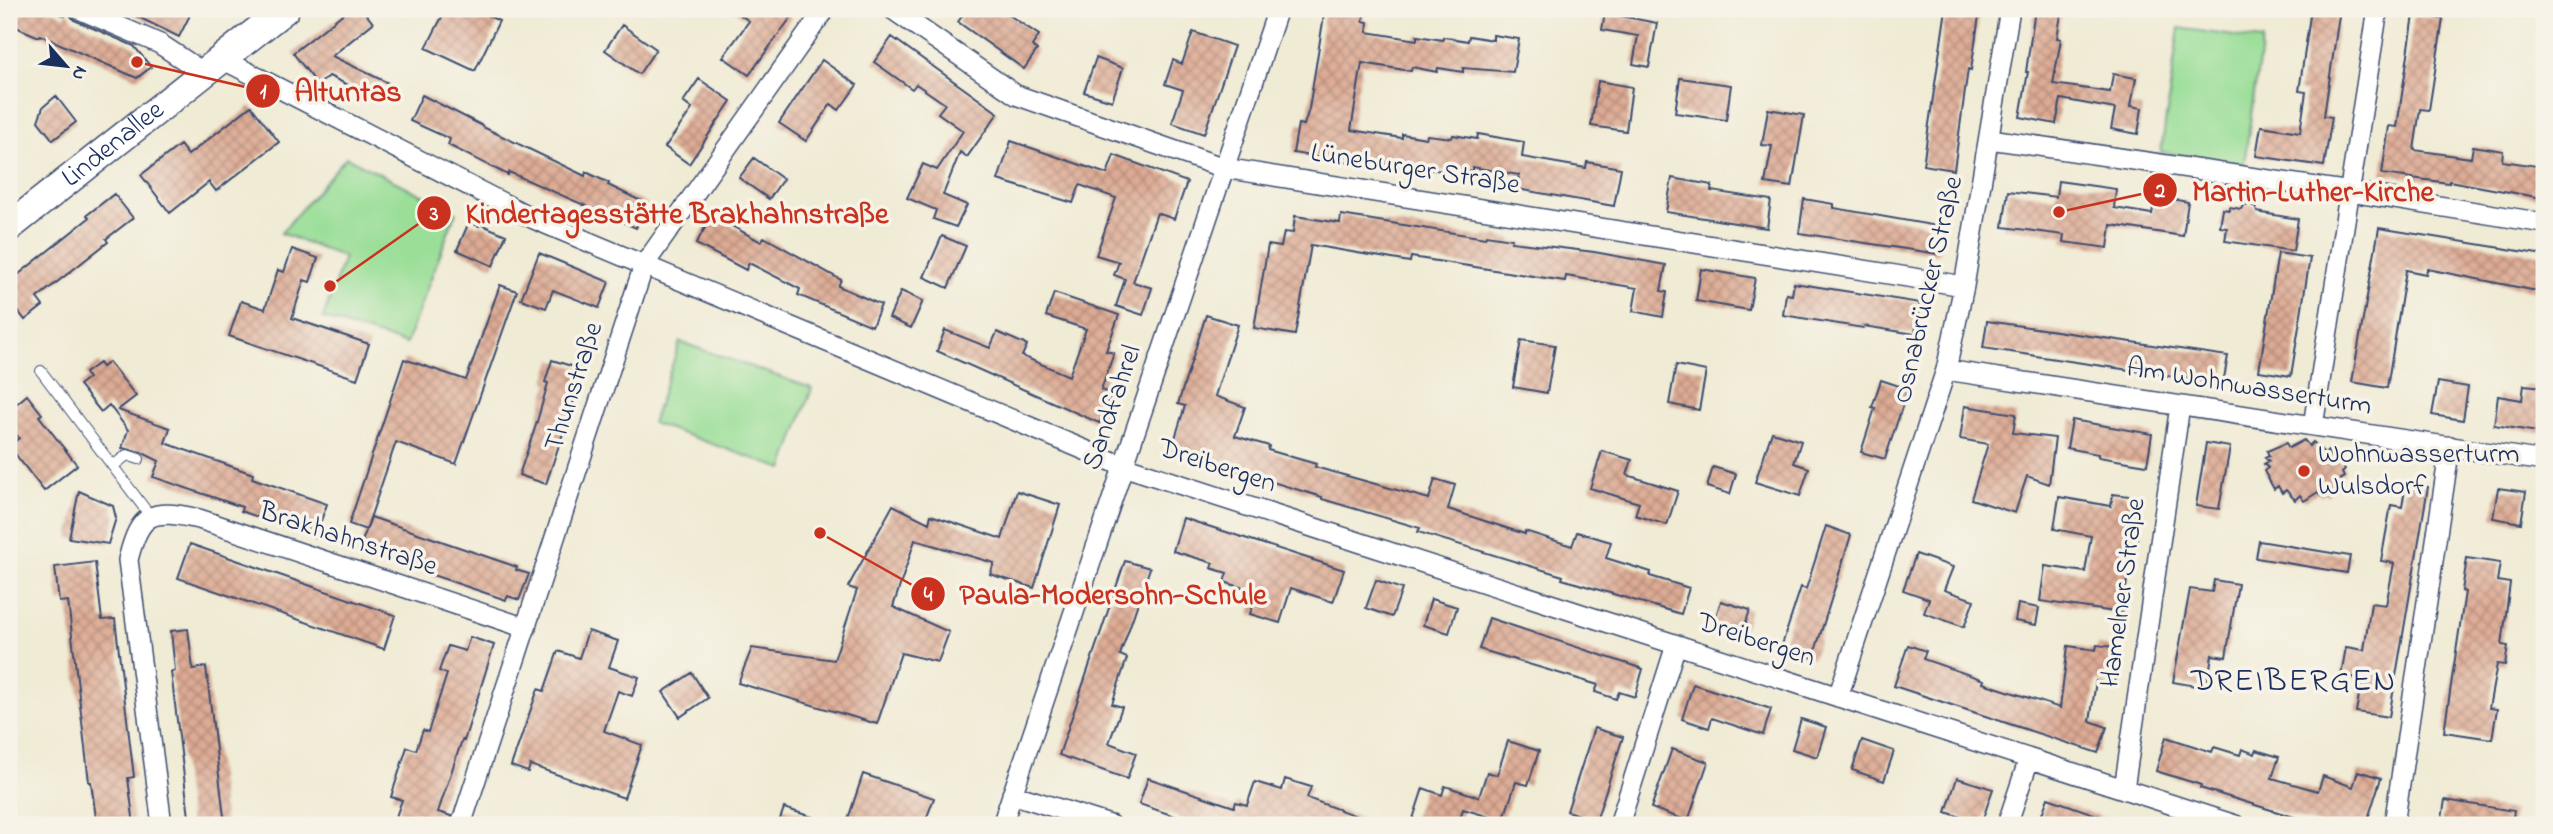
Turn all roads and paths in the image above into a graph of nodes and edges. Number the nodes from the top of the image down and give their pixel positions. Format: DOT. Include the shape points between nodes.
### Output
graph roads {
  1 [pos="79,9"];
  2 [pos="285,9"];
  3 [pos="825,9"];
  4 [pos="892,9"];
  5 [pos="1278,9"];
  6 [pos="2010,9"];
  7 [pos="2378,9"];
  8 [pos="213,66"];
  9 [pos="1990,139"];
  10 [pos="1224,169"];
  11 [pos="2351,192"];
  12 [pos="2544,223"];
  13 [pos="9,227"];
  14 [pos="644,265"];
  15 [pos="1964,286"];
  16 [pos="1946,370"];
  17 [pos="41,371"];
  18 [pos="2180,406"];
  19 [pos="2313,426"];
  20 [pos="2449,446"];
  21 [pos="139,458"];
  22 [pos="2544,461"];
  23 [pos="113,466"];
  24 [pos="1123,466"];
  25 [pos="151,516"];
  26 [pos="526,628"];
  27 [pos="1676,645"];
  28 [pos="1838,697"];
  29 [pos="2029,759"];
  30 [pos="2124,789"];
  31 [pos="1012,794"];
  32 [pos="162,825"];
  33 [pos="461,825"];
  34 [pos="1002,825"];
  35 [pos="1110,825"];
  36 [pos="1619,825"];
  37 [pos="2007,825"];
  38 [pos="2235,825"];
  39 [pos="2394,825"];
  1 -- 8 [label="street, Dreibergen"];
  2 -- 8 [label="street, Lindenallee"];
  3 -- 14 [label="street, Thunstraße"];
  4 -- 10 [label="street, Lüneburger Straße" via="1016,96"];
  5 -- 10 [label="street, Sandfahrel"];
  6 -- 9 [label="street, Osnabrücker Straße"];
  7 -- 11 [label="street"];
  8 -- 13 [label="street, Lindenallee"];
  8 -- 14 [label="street, Dreibergen" via="534,219"];
  9 -- 11 [label="street"];
  9 -- 15 [label="street, Osnabrücker Straße"];
  10 -- 15 [label="street, Lüneburger Straße"];
  10 -- 24 [label="street, Sandfahrel"];
  11 -- 12 [label="street"];
  11 -- 19 [label="street"];
  14 -- 24 [label="street, Dreibergen"];
  14 -- 26 [label="street, Thunstraße"];
  15 -- 16 [label="street, Osnabrücker Straße"];
  16 -- 18 [label="street, Am Wohnwasserturm"];
  16 -- 28 [label="street, Osnabrücker Straße"];
  17 -- 23 [label="lane"];
  18 -- 19 [label="street, Am Wohnwasserturm"];
  18 -- 30 [label="street, Hamelner Straße"];
  19 -- 20 [label="street, Am Wohnwasserturm"];
  20 -- 22 [label="street, Am Wohnwasserturm"];
  20 -- 39 [label="street"];
  21 -- 23 [label="lane" via="127,455"];
  23 -- 25 [label="lane"];
  24 -- 27 [label="street, Dreibergen"];
  24 -- 31 [label="street, Sandfahrel"];
  25 -- 26 [label="street, Brakhahnstraße" via="170,513 198,519"];
  25 -- 32 [label="street" via="135,533 128,560"];
  26 -- 33 [label="street, Thunstraße"];
  27 -- 28 [label="street, Dreibergen"];
  27 -- 36 [label="street"];
  28 -- 29 [label="street, Dreibergen"];
  29 -- 30 [label="street, Dreibergen"];
  29 -- 37 [label="street"];
  30 -- 38 [label="street, Dreibergen"];
  31 -- 34 [label="street, Sandfahrel"];
  31 -- 35 [label="street"];
}
